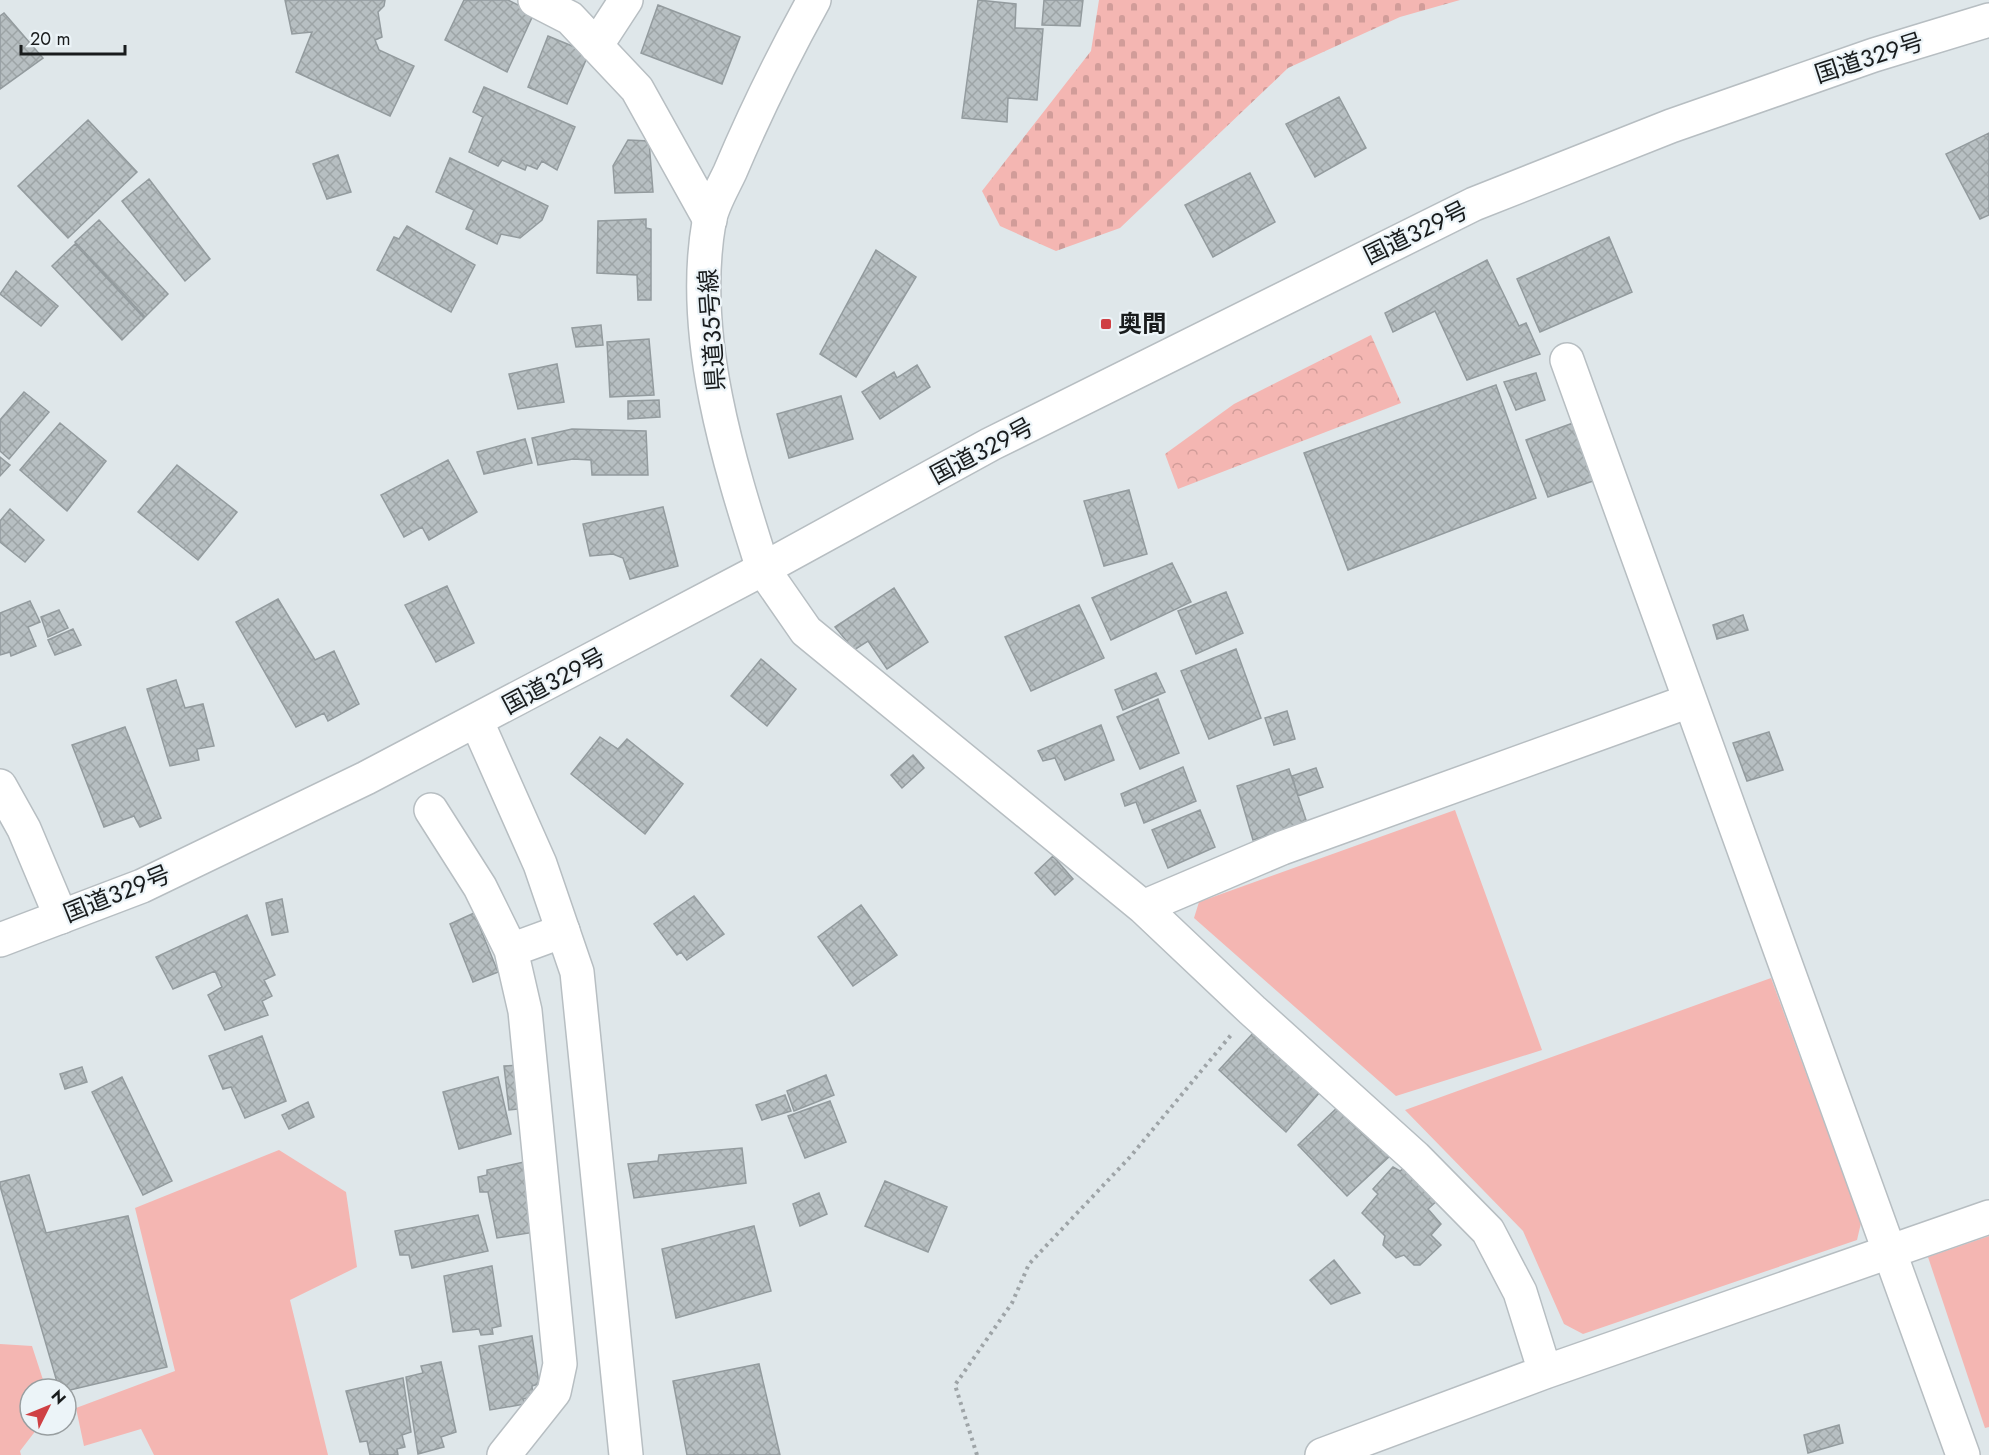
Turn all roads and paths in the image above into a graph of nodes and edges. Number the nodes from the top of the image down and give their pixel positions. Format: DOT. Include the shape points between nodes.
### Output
graph roads {
  1 [pos="535,0"];
  2 [pos="626,0"];
  3 [pos="814,0"];
  4 [pos="1989,20"];
  5 [pos="596,46"];
  6 [pos="710,220"];
  7 [pos="1566,360"];
  8 [pos="763,569"];
  9 [pos="1689,701"];
  10 [pos="477,722"];
  11 [pos="0,786"];
  12 [pos="430,810"];
  13 [pos="1143,907"];
  14 [pos="62,917"];
  15 [pos="563,931"];
  16 [pos="0,940"];
  17 [pos="511,950"];
  18 [pos="1252,1010"];
  19 [pos="1989,1217"];
  20 [pos="1888,1254"];
  21 [pos="1545,1372"];
  22 [pos="504,1455"];
  23 [pos="626,1455"];
  24 [pos="977,1455"];
  25 [pos="1322,1455"];
  26 [pos="1963,1455"];
  1 -- 5 [label="main road" via="570,18"];
  2 -- 5 [label="main road"];
  3 -- 6 [label="main road, 県道35号線" via="776,69"];
  4 -- 8 [label="main road, 国道329号" via="1874,55 1671,126 1474,204 991,444"];
  5 -- 6 [label="main road" via="637,89"];
  6 -- 8 [label="main road, 県道35号線" via="704,290 712,375 733,471"];
  7 -- 9 [label="main road"];
  8 -- 10 [label="main road, 国道329号"];
  8 -- 13 [label="main road, 県道35号線" via="806,631"];
  9 -- 13 [label="main road" via="1282,848"];
  9 -- 20 [label="main road"];
  10 -- 14 [label="main road, 国道329号" via="159,879"];
  10 -- 15 [label="main road" via="540,864"];
  11 -- 14 [label="main road" via="24,829"];
  12 -- 17 [label="main road" via="480,887"];
  13 -- 18 [label="main road, 県道35号線"];
  14 -- 16 [label="main road, 国道329号"];
  15 -- 17 [label="main road"];
  15 -- 23 [label="main road" via="577,972"];
  17 -- 22 [label="main road" via="525,1011 560,1364 554,1392"];
  18 -- 21 [label="main road, 県道35号線" via="1415,1157 1488,1231 1520,1292"];
  18 -- 24 [label="path" via="1130,1157 1029,1264 1012,1303 955,1384"];
  19 -- 20 [label="main road"];
  20 -- 21 [label="main road"];
  20 -- 26 [label="main road"];
  21 -- 25 [label="main road"];
}
